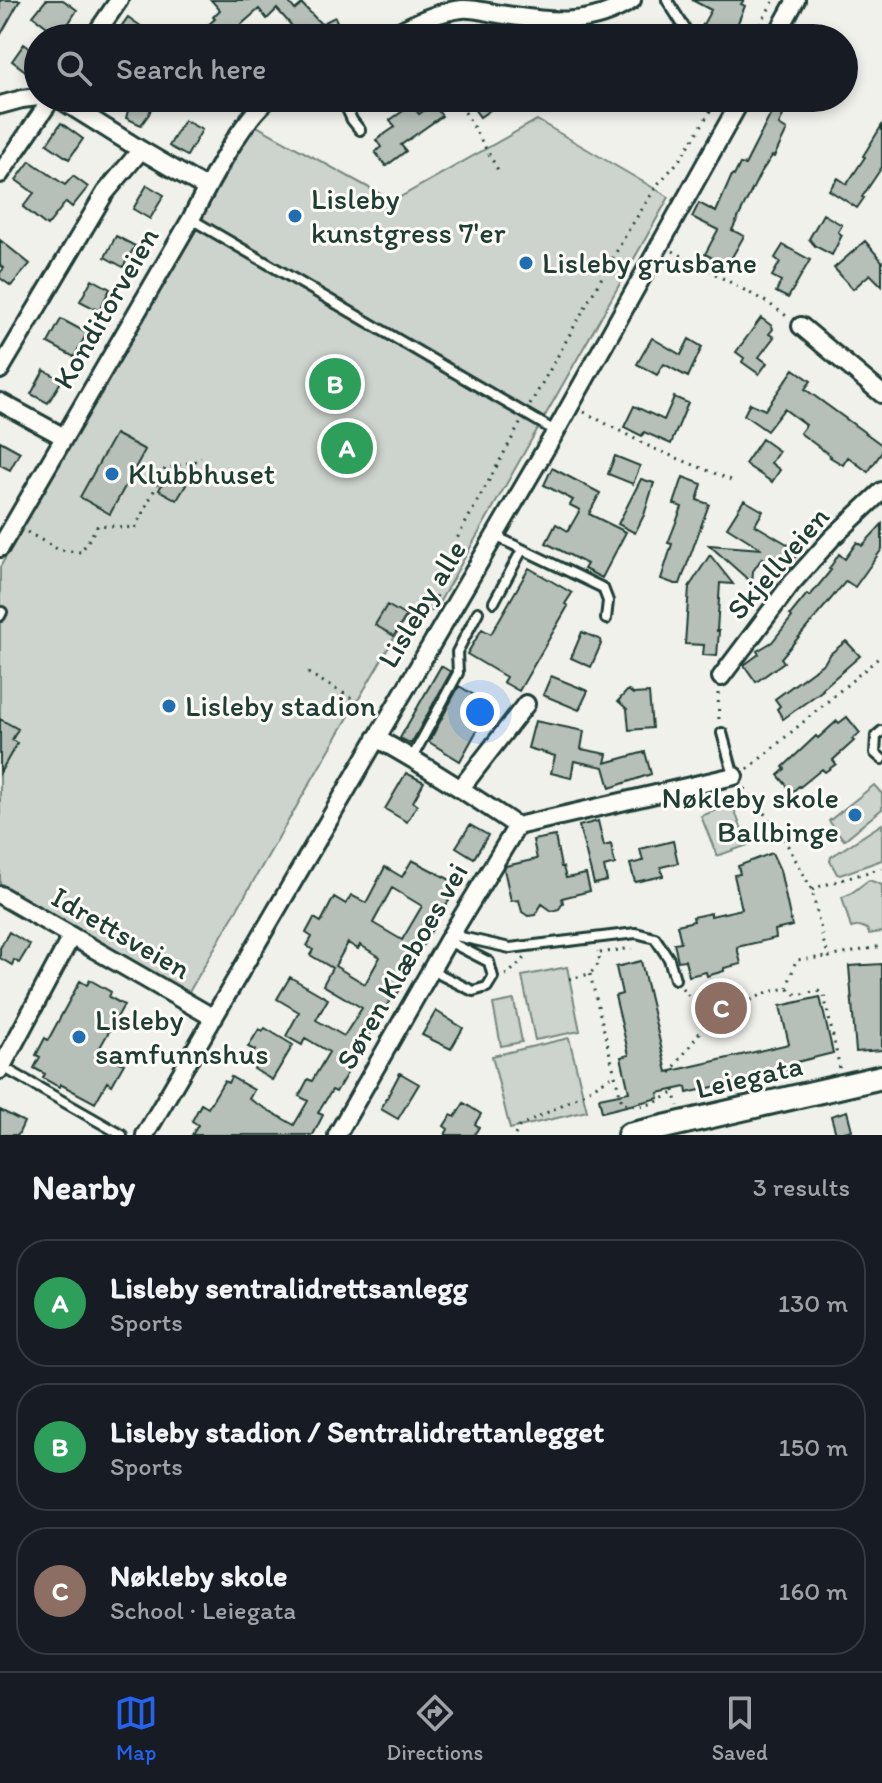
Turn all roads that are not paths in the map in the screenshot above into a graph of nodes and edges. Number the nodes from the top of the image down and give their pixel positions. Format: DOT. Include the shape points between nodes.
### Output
graph roads {
  1 [pos="119,0"];
  2 [pos="632,0"];
  3 [pos="667,0"];
  4 [pos="796,0"];
  5 [pos="462,4"];
  6 [pos="103,24"];
  7 [pos="413,24"];
  8 [pos="682,24"];
  9 [pos="783,24"];
  10 [pos="24,99"];
  11 [pos="0,105"];
  12 [pos="45,112"];
  13 [pos="78,112"];
  14 [pos="257,112"];
  15 [pos="348,112"];
  16 [pos="734,112"];
  17 [pos="360,130"];
  18 [pos="141,150"];
  19 [pos="0,174"];
  20 [pos="206,188"];
  21 [pos="191,219"];
  22 [pos="801,326"];
  23 [pos="0,370"];
  24 [pos="882,394"];
  25 [pos="0,402"];
  26 [pos="556,431"];
  27 [pos="64,437"];
  28 [pos="882,491"];
  29 [pos="495,536"];
  30 [pos="0,548"];
  31 [pos="522,550"];
  32 [pos="494,602"];
  33 [pos="478,612"];
  34 [pos="606,619"];
  35 [pos="721,677"];
  36 [pos="526,704"];
  37 [pos="721,730"];
  38 [pos="882,731"];
  39 [pos="376,738"];
  40 [pos="412,758"];
  41 [pos="882,759"];
  42 [pos="734,776"];
  43 [pos="461,788"];
  44 [pos="517,826"];
  45 [pos="0,895"];
  46 [pos="71,937"];
  47 [pos="450,938"];
  48 [pos="431,970"];
  49 [pos="675,979"];
  50 [pos="214,1018"];
  51 [pos="1,1067"];
  52 [pos="882,1077"];
  53 [pos="122,1135"];
  54 [pos="145,1135"];
  55 [pos="337,1135"];
  56 [pos="629,1135"];
  1 -- 6 [label="street"];
  2 -- 5 [label="street" via="615,12 571,22"];
  3 -- 8 [label="lane"];
  4 -- 9 [label="street"];
  5 -- 7 [label="street"];
  10 -- 11 [label="street"];
  12 -- 19 [label="street"];
  13 -- 18 [label="street"];
  14 -- 20 [label="street, Konditorveien"];
  15 -- 17 [label="lane"];
  16 -- 26 [label="street, Lisleby alle"];
  18 -- 20 [label="street"];
  18 -- 23 [label="street" via="105,193"];
  20 -- 21 [label="street, Konditorveien"];
  21 -- 26 [label="lane"];
  21 -- 27 [label="street, Konditorveien"];
  22 -- 24 [label="street"];
  25 -- 27 [label="street"];
  26 -- 29 [label="street, Lisleby alle"];
  27 -- 30 [label="street, Konditorveien"];
  28 -- 35 [label="street, Skjellveien" via="791,584"];
  29 -- 31 [label="lane"];
  29 -- 39 [label="street, Lisleby alle"];
  31 -- 32 [label="lane"];
  31 -- 34 [label="lane" via="603,588"];
  33 -- 40 [label="lane" via="457,652 458,673"];
  36 -- 43 [label="street"];
  37 -- 42 [label="lane"];
  38 -- 41 [label="lane" via="876,736 875,753"];
  39 -- 40 [label="street"];
  39 -- 50 [label="street, Lisleby alle"];
  40 -- 43 [label="street"];
  42 -- 44 [label="street"];
  43 -- 44 [label="street"];
  44 -- 47 [label="street, Søren Klæboes vei"];
  45 -- 46 [label="street, Idrettsveien"];
  46 -- 50 [label="street, Idrettsveien"];
  46 -- 51 [label="street"];
  47 -- 48 [label="street, Søren Klæboes vei"];
  47 -- 48 [label="lane" via="489,962 493,977 487,987 473,991"];
  47 -- 49 [label="lane" via="510,948 636,933 655,938"];
  48 -- 55 [label="street, Søren Klæboes vei"];
  50 -- 54 [label="street, Lisleby alle"];
  51 -- 53 [label="lane"];
  52 -- 56 [label="street, Leiegata"];
}
